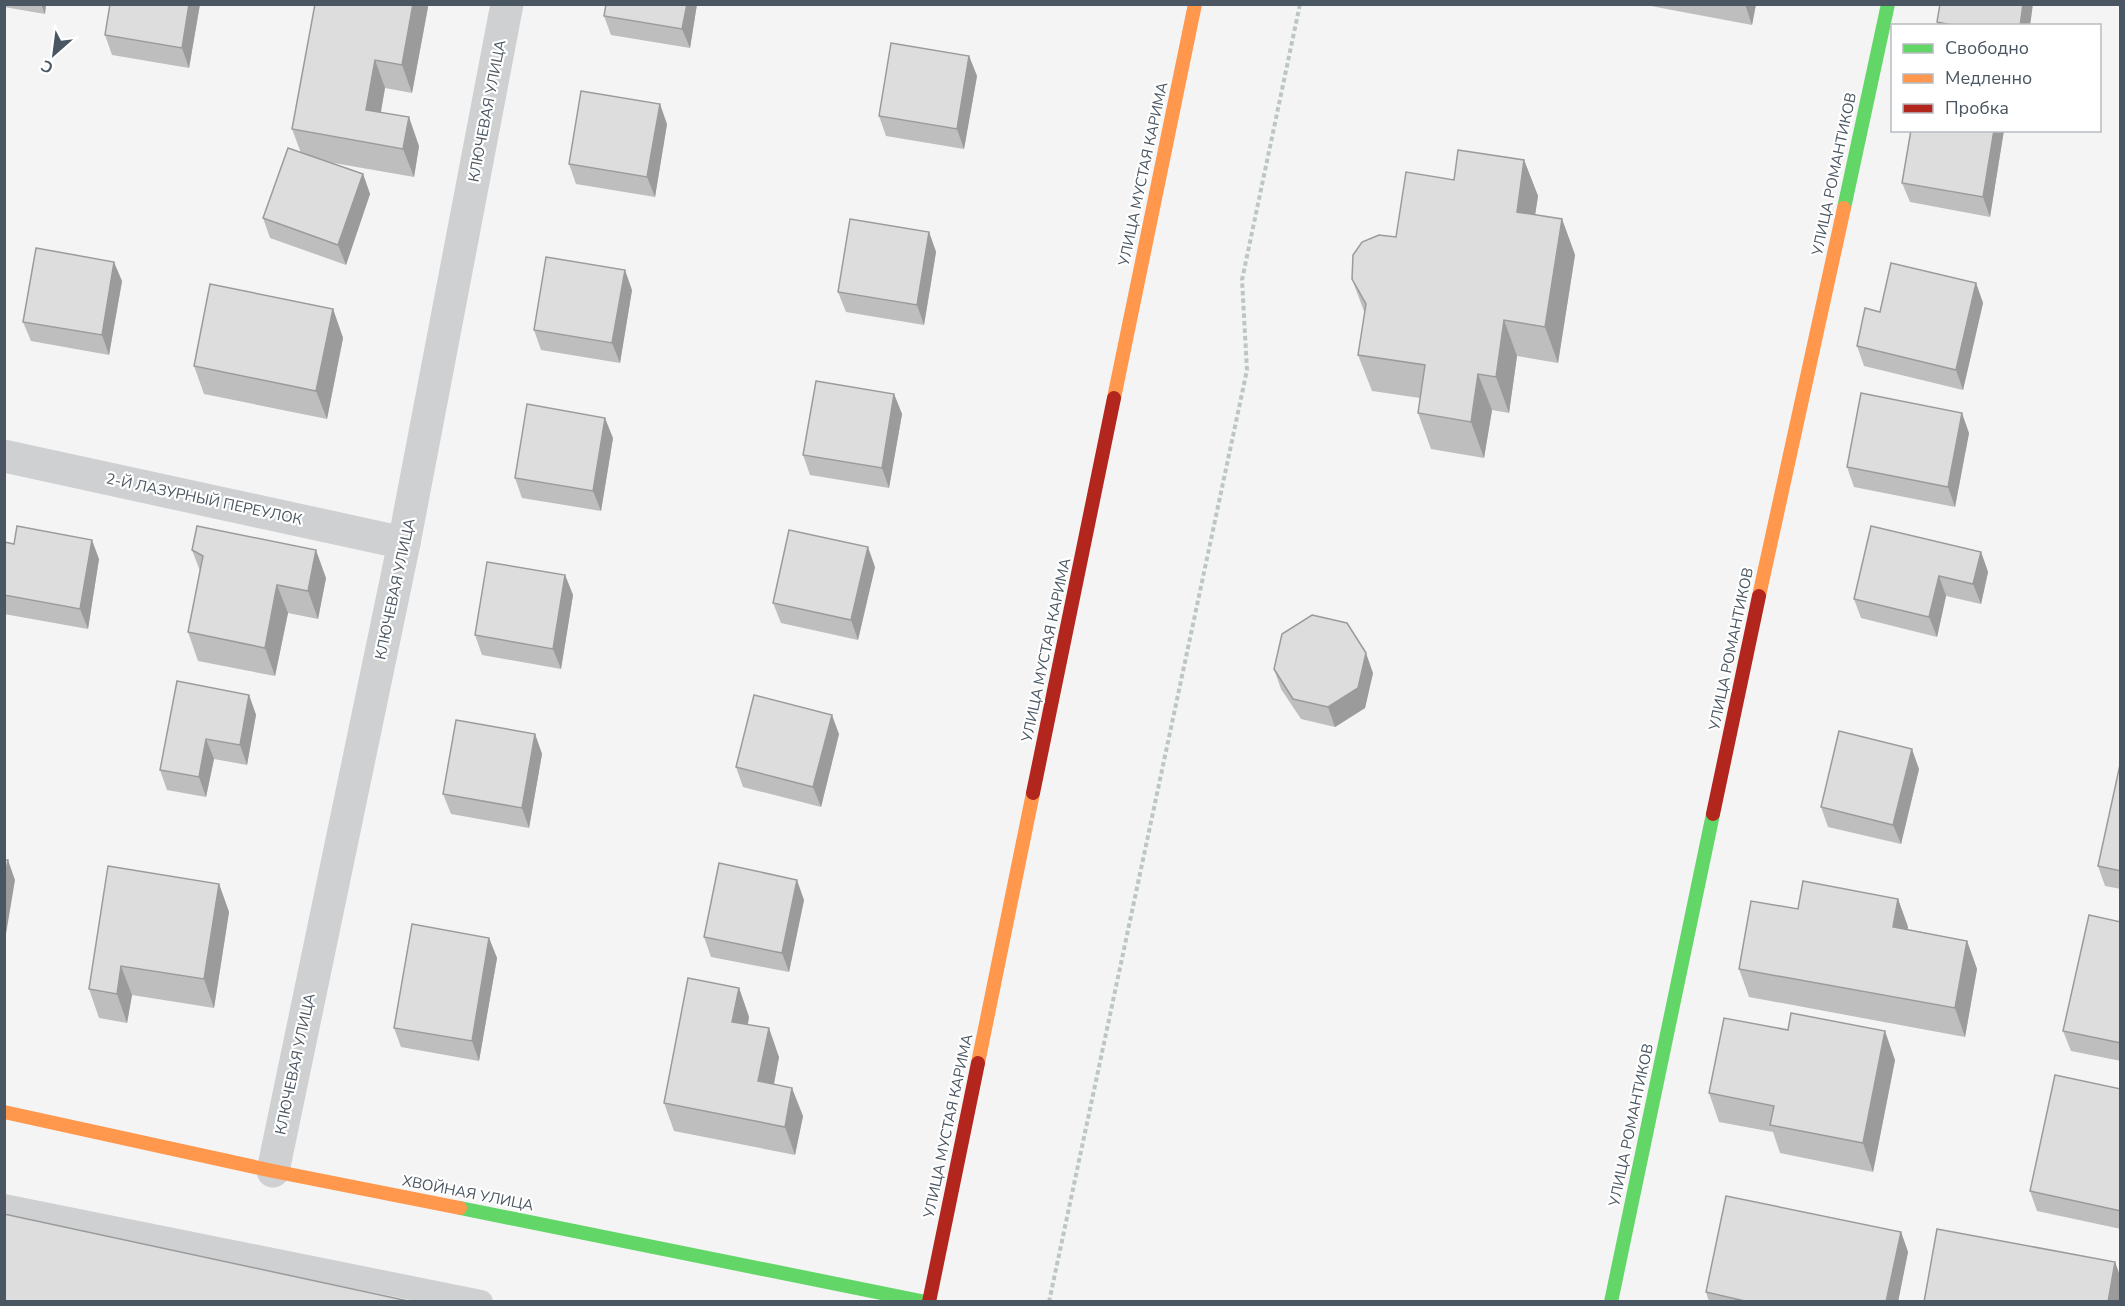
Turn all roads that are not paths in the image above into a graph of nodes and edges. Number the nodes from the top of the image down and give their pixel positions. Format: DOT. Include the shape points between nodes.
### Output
graph roads {
  1 [pos="507,4"];
  2 [pos="1195,4"];
  3 [pos="1888,4"];
  4 [pos="4,456"];
  5 [pos="404,543"];
  6 [pos="4,1112"];
  7 [pos="273,1171"];
  8 [pos="4,1206"];
  9 [pos="481,1302"];
  10 [pos="928,1302"];
  11 [pos="1611,1302"];
  1 -- 5 [label="street, КЛЮЧЕВАЯ УЛИЦА"];
  2 -- 10 [label="street, УЛИЦА МУСТАЯ КАРИМА"];
  3 -- 11 [label="street, УЛИЦА РОМАНТИКОВ"];
  4 -- 5 [label="street, 2-Й ЛАЗУРНЫЙ ПЕРЕУЛОК"];
  5 -- 7 [label="street, КЛЮЧЕВАЯ УЛИЦА"];
  6 -- 7 [label="street, ХВОЙНАЯ УЛИЦА"];
  7 -- 10 [label="street, ХВОЙНАЯ УЛИЦА"];
  8 -- 9 [label="lane"];
}
